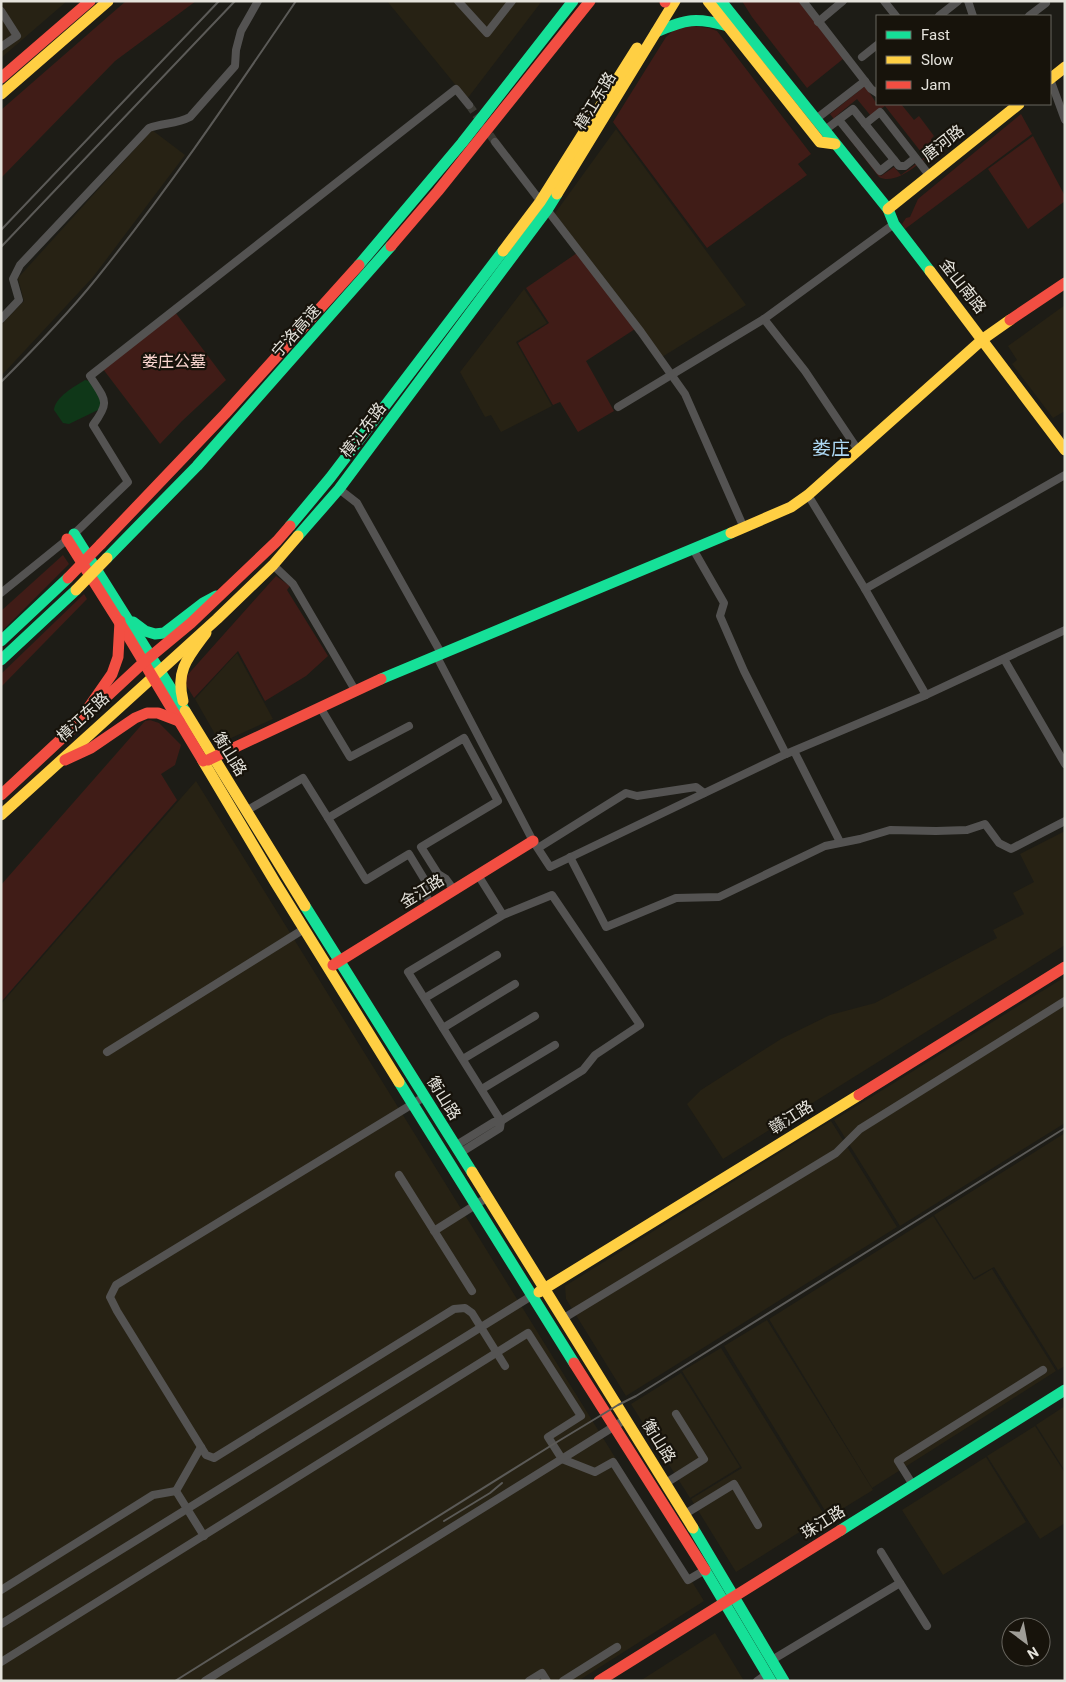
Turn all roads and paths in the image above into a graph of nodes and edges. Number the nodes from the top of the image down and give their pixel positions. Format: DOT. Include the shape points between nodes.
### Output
graph roads {
  1 [pos="90,1"];
  2 [pos="108,1"];
  3 [pos="258,1"];
  4 [pos="458,1"];
  5 [pos="512,1"];
  6 [pos="572,1"];
  7 [pos="590,1"];
  8 [pos="668,1"];
  9 [pos="708,1"];
  10 [pos="722,1"];
  11 [pos="730,1"];
  12 [pos="803,1"];
  13 [pos="843,1"];
  14 [pos="884,1"];
  15 [pos="958,1"];
  16 [pos="968,1"];
  17 [pos="1046,3"];
  18 [pos="1,10"];
  19 [pos="895,15"];
  20 [pos="940,15"];
  21 [pos="973,15"];
  22 [pos="1030,15"];
  23 [pos="818,22"];
  24 [pos="732,23"];
  25 [pos="656,32"];
  26 [pos="1,46"];
  27 [pos="876,46"];
  28 [pos="862,57"];
  29 [pos="1065,67"];
  30 [pos="1,78"];
  31 [pos="1051,78"];
  32 [pos="865,81"];
  33 [pos="1051,82"];
  34 [pos="876,93"];
  35 [pos="1,94"];
  36 [pos="469,105"];
  37 [pos="1018,105"];
  38 [pos="816,119"];
  39 [pos="838,120"];
  40 [pos="1065,120"];
  41 [pos="865,124"];
  42 [pos="825,130"];
  43 [pos="495,142"];
  44 [pos="835,144"];
  45 [pos="915,158"];
  46 [pos="894,160"];
  47 [pos="929,175"];
  48 [pos="544,206"];
  49 [pos="888,209"];
  50 [pos="894,224"];
  51 [pos="1065,282"];
  52 [pos="1,319"];
  53 [pos="764,319"];
  54 [pos="983,339"];
  55 [pos="672,375"];
  56 [pos="618,408"];
  57 [pos="858,450"];
  58 [pos="1065,450"];
  59 [pos="1065,475"];
  60 [pos="339,489"];
  61 [pos="808,495"];
  62 [pos="744,528"];
  63 [pos="71,536"];
  64 [pos="692,549"];
  65 [pos="273,565"];
  66 [pos="865,588"];
  67 [pos="228,589"];
  68 [pos="1,593"];
  69 [pos="217,619"];
  70 [pos="124,620"];
  71 [pos="1065,630"];
  72 [pos="1,641"];
  73 [pos="438,654"];
  74 [pos="147,659"];
  75 [pos="1004,659"];
  76 [pos="1,660"];
  77 [pos="155,674"];
  78 [pos="355,690"];
  79 [pos="926,695"];
  80 [pos="320,707"];
  81 [pos="184,719"];
  82 [pos="78,722"];
  83 [pos="409,726"];
  84 [pos="790,753"];
  85 [pos="208,760"];
  86 [pos="56,764"];
  87 [pos="1065,764"];
  88 [pos="704,793"];
  89 [pos="1,795"];
  90 [pos="246,811"];
  91 [pos="1,815"];
  92 [pos="328,818"];
  93 [pos="1065,821"];
  94 [pos="840,842"];
  95 [pos="536,844"];
  96 [pos="421,847"];
  97 [pos="409,854"];
  98 [pos="570,857"];
  99 [pos="478,875"];
  100 [pos="454,890"];
  101 [pos="431,904"];
  102 [pos="503,915"];
  103 [pos="304,929"];
  104 [pos="497,955"];
  105 [pos="339,961"];
  106 [pos="1065,967"];
  107 [pos="328,968"];
  108 [pos="516,984"];
  109 [pos="425,998"];
  110 [pos="1065,1001"];
  111 [pos="535,1016"];
  112 [pos="443,1028"];
  113 [pos="555,1045"];
  114 [pos="107,1052"];
  115 [pos="463,1059"];
  116 [pos="482,1089"];
  117 [pos="424,1096"];
  118 [pos="413,1104"];
  119 [pos="501,1121"];
  120 [pos="458,1150"];
  121 [pos="399,1175"];
  122 [pos="488,1197"];
  123 [pos="476,1205"];
  124 [pos="434,1231"];
  125 [pos="545,1288"];
  126 [pos="472,1292"];
  127 [pos="533,1295"];
  128 [pos="564,1318"];
  129 [pos="480,1326"];
  130 [pos="497,1353"];
  131 [pos="505,1366"];
  132 [pos="1043,1370"];
  133 [pos="1065,1390"];
  134 [pos="676,1414"];
  135 [pos="626,1419"];
  136 [pos="615,1426"];
  137 [pos="201,1447"];
  138 [pos="562,1459"];
  139 [pos="666,1483"];
  140 [pos="912,1485"];
  141 [pos="176,1491"];
  142 [pos="186,1509"];
  143 [pos="685,1514"];
  144 [pos="758,1525"];
  145 [pos="204,1536"];
  146 [pos="881,1552"];
  147 [pos="705,1570"];
  148 [pos="900,1583"];
  149 [pos="1,1590"];
  150 [pos="730,1599"];
  151 [pos="1,1624"];
  152 [pos="927,1626"];
  153 [pos="617,1647"];
  154 [pos="772,1660"];
  155 [pos="1,1662"];
  156 [pos="769,1677"];
  157 [pos="205,1681"];
  158 [pos="529,1681"];
  159 [pos="547,1681"];
  160 [pos="563,1681"];
  161 [pos="599,1681"];
  162 [pos="756,1681"];
  163 [pos="784,1681"];
  1 -- 30 [label="main road"];
  2 -- 35 [label="main road"];
  3 -- 52 [label="street" via="241,31 235,66 190,116 180,122 149,128 20,265 13,279 19,300"];
  4 -- 5 [label="street" via="487,34"];
  6 -- 72 [label="main road, 宁洛高速, bridge" via="429,183 343,284 185,458 68,578"];
  7 -- 76 [label="main road, 宁洛高速, bridge" via="444,183 197,466 76,590"];
  8 -- 25 [label="main road, 樟江东路"];
  8 -- 48 [label="main road, 樟江东路"];
  9 -- 24 [label="main road, 金山南路"];
  10 -- 24 [label="main road, 金山南路"];
  11 -- 24 [label="main road"];
  12 -- 23 [label="street"];
  13 -- 23 [label="street"];
  14 -- 19 [label="street"];
  15 -- 20 [label="street"];
  16 -- 21 [label="street"];
  17 -- 22 [label="street"];
  18 -- 26 [label="street" via="17,36"];
  23 -- 32 [label="street"];
  24 -- 25 [label="main road" via="692,19"];
  24 -- 38 [label="main road, 金山南路"];
  24 -- 44 [label="main road, 金山南路" via="820,142"];
  25 -- 48 [label="main road, 樟江东路"];
  27 -- 28 [label="street"];
  29 -- 31 [label="main road"];
  32 -- 34 [label="street"];
  32 -- 38 [label="street"];
  33 -- 40 [label="street"];
  36 -- 63 [label="street" via="456,88 90,376 105,400 104,411 93,425 128,482"];
  37 -- 47 [label="main road, 唐河路"];
  38 -- 42 [label="main road, 金山南路"];
  39 -- 41 [label="street" via="853,109"];
  39 -- 42 [label="street"];
  39 -- 46 [label="street" via="880,172"];
  41 -- 45 [label="street" via="880,112"];
  41 -- 46 [label="street"];
  42 -- 44 [label="main road, 金山南路"];
  43 -- 48 [label="street"];
  44 -- 49 [label="main road, 金山南路"];
  45 -- 46 [label="street" via="902,167"];
  45 -- 47 [label="street"];
  47 -- 49 [label="main road, 唐河路"];
  48 -- 55 [label="street"];
  48 -- 60 [label="main road, 樟江东路"];
  48 -- 67 [label="main road, 樟江东路" via="330,478 277,541"];
  49 -- 50 [label="main road, 金山南路"];
  50 -- 53 [label="street"];
  50 -- 54 [label="main road, 金山南路"];
  51 -- 54 [label="main road"];
  53 -- 55 [label="street"];
  53 -- 57 [label="street" via="805,371"];
  54 -- 57 [label="main road"];
  54 -- 58 [label="main road, 金山南路"];
  55 -- 56 [label="street"];
  55 -- 62 [label="street" via="685,394"];
  57 -- 61 [label="main road"];
  59 -- 66 [label="street"];
  60 -- 65 [label="main road, 樟江东路"];
  60 -- 73 [label="street" via="357,503"];
  61 -- 62 [label="main road" via="791,507"];
  61 -- 66 [label="street"];
  62 -- 64 [label="main road"];
  63 -- 68 [label="street"];
  63 -- 70 [label="main road, 衡山路"];
  64 -- 73 [label="main road"];
  64 -- 84 [label="street" via="724,603 720,616 744,671"];
  65 -- 69 [label="main road, 樟江东路"];
  65 -- 78 [label="street" via="293,584"];
  66 -- 79 [label="street"];
  67 -- 70 [label="main road" via="203,603 164,633 144,631"];
  67 -- 74 [label="main road, 樟江东路"];
  69 -- 77 [label="main road, 樟江东路"];
  69 -- 81 [label="main road" via="185,662 179,679"];
  70 -- 74 [label="main road, 衡山路"];
  70 -- 82 [label="main road" via="112,674"];
  71 -- 75 [label="street"];
  73 -- 78 [label="main road"];
  73 -- 95 [label="street"];
  74 -- 77 [label="main road, 衡山路"];
  74 -- 82 [label="main road, 樟江东路"];
  75 -- 79 [label="street"];
  75 -- 87 [label="street"];
  77 -- 81 [label="main road, 衡山路"];
  77 -- 86 [label="main road, 樟江东路"];
  78 -- 80 [label="main road"];
  79 -- 84 [label="street"];
  80 -- 83 [label="street" via="350,757"];
  80 -- 85 [label="main road"];
  81 -- 85 [label="main road, 衡山路"];
  81 -- 86 [label="main road" via="147,712 91,748"];
  82 -- 89 [label="main road, 樟江东路"];
  84 -- 88 [label="street"];
  84 -- 94 [label="street"];
  85 -- 90 [label="main road, 衡山路"];
  85 -- 103 [label="main road, 衡山路"];
  86 -- 91 [label="main road, 樟江东路"];
  88 -- 95 [label="street" via="696,787 637,796 626,794"];
  88 -- 98 [label="street"];
  90 -- 92 [label="street" via="303,778"];
  90 -- 105 [label="main road, 衡山路"];
  92 -- 96 [label="street" via="464,738 498,801"];
  92 -- 97 [label="street" via="366,880"];
  93 -- 94 [label="street" via="1010,849 999,843 985,824 967,830 890,830"];
  94 -- 98 [label="street" via="825,846 719,897 676,898 606,927"];
  95 -- 98 [label="street" via="550,867"];
  95 -- 99 [label="main road, 金江路"];
  96 -- 97 [label="street"];
  96 -- 100 [label="street" via="438,874"];
  97 -- 101 [label="street" via="426,882 424,892"];
  99 -- 100 [label="main road, 金江路"];
  99 -- 102 [label="street"];
  100 -- 101 [label="main road, 金江路"];
  101 -- 105 [label="main road, 金江路"];
  102 -- 109 [label="street" via="408,972"];
  102 -- 119 [label="street" via="552,896 640,1025 595,1055 583,1070"];
  103 -- 107 [label="main road, 衡山路"];
  103 -- 114 [label="street"];
  104 -- 109 [label="street"];
  105 -- 107 [label="main road, 金江路"];
  105 -- 117 [label="main road, 衡山路"];
  106 -- 125 [label="main road, 赣江路"];
  107 -- 118 [label="main road, 衡山路"];
  108 -- 112 [label="street"];
  109 -- 112 [label="street"];
  110 -- 128 [label="street" via="860,1129 836,1153"];
  111 -- 115 [label="street"];
  112 -- 115 [label="street"];
  113 -- 116 [label="street"];
  115 -- 116 [label="street"];
  116 -- 119 [label="street"];
  117 -- 118 [label="street"];
  117 -- 120 [label="main road, 衡山路"];
  118 -- 123 [label="main road, 衡山路"];
  118 -- 137 [label="street" via="116,1285 110,1297 117,1311"];
  119 -- 120 [label="street" via="500,1128"];
  120 -- 122 [label="main road, 衡山路"];
  121 -- 124 [label="street"];
  122 -- 123 [label="street"];
  122 -- 125 [label="main road, 衡山路"];
  123 -- 124 [label="street"];
  123 -- 127 [label="main road, 衡山路"];
  124 -- 126 [label="street"];
  125 -- 127 [label="main road, 赣江路"];
  125 -- 128 [label="main road, 衡山路"];
  127 -- 129 [label="street"];
  127 -- 136 [label="main road, 衡山路"];
  128 -- 135 [label="main road, 衡山路"];
  129 -- 130 [label="street"];
  129 -- 137 [label="street" via="465,1308 454,1310 214,1458 206,1455"];
  129 -- 142 [label="street"];
  130 -- 131 [label="street"];
  130 -- 138 [label="street" via="528,1333 581,1416 548,1437"];
  130 -- 145 [label="street"];
  132 -- 140 [label="street" via="898,1461"];
  133 -- 140 [label="main road, 珠江路"];
  134 -- 139 [label="street" via="704,1459"];
  135 -- 136 [label="street"];
  135 -- 139 [label="main road, 衡山路"];
  136 -- 138 [label="street"];
  136 -- 147 [label="main road, 衡山路"];
  137 -- 141 [label="street"];
  138 -- 147 [label="street" via="595,1472 614,1462 688,1580"];
  138 -- 157 [label="street"];
  139 -- 143 [label="main road, 衡山路"];
  140 -- 150 [label="main road, 珠江路"];
  141 -- 142 [label="street"];
  141 -- 149 [label="street" via="153,1495"];
  142 -- 145 [label="street"];
  142 -- 151 [label="street"];
  143 -- 144 [label="street" via="734,1484"];
  143 -- 150 [label="main road, 衡山路"];
  145 -- 155 [label="street"];
  146 -- 148 [label="street"];
  147 -- 150 [label="main road, 衡山路"];
  148 -- 152 [label="street"];
  148 -- 154 [label="street"];
  150 -- 154 [label="main road, 衡山路"];
  150 -- 156 [label="main road, 衡山路"];
  150 -- 161 [label="main road, 珠江路"];
  153 -- 160 [label="street"];
  154 -- 163 [label="main road, 衡山路"];
  156 -- 162 [label="street"];
  158 -- 159 [label="street" via="542,1673"];
}
